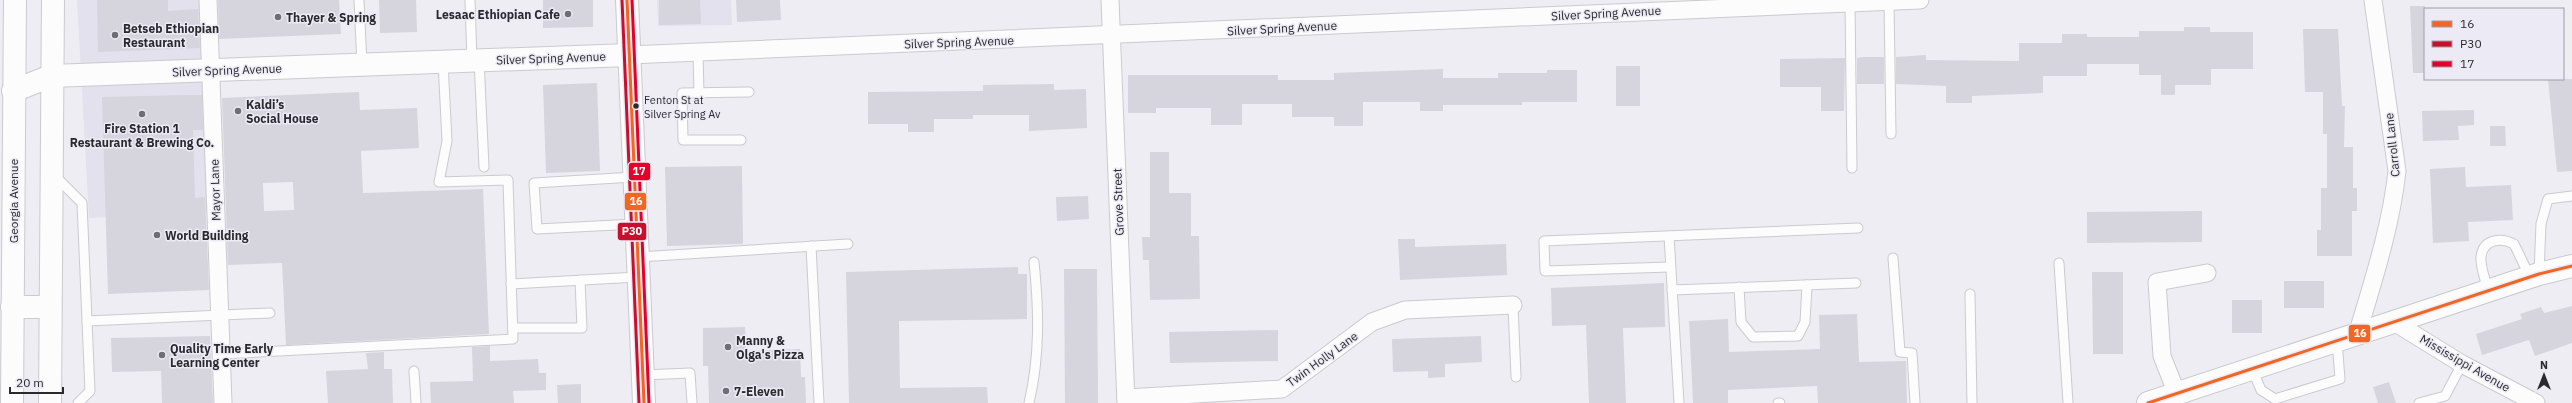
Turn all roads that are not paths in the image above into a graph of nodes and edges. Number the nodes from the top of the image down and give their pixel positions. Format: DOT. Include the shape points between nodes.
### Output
graph roads {
  1 [pos="15,0"];
  2 [pos="53,0"];
  3 [pos="208,0"];
  4 [pos="359,0"];
  5 [pos="470,0"];
  6 [pos="627,0"];
  7 [pos="1110,0"];
  8 [pos="1920,0"];
  9 [pos="2373,0"];
  10 [pos="1889,1"];
  11 [pos="1850,3"];
  12 [pos="1112,35"];
  13 [pos="698,52"];
  14 [pos="629,54"];
  15 [pos="476,61"];
  16 [pos="443,62"];
  17 [pos="362,65"];
  18 [pos="211,71"];
  19 [pos="51,76"];
  20 [pos="7,92"];
  21 [pos="749,92"];
  22 [pos="700,94"];
  23 [pos="1891,134"];
  24 [pos="741,140"];
  25 [pos="484,168"];
  26 [pos="1852,168"];
  27 [pos="51,172"];
  28 [pos="634,177"];
  29 [pos="2572,196"];
  30 [pos="636,224"];
  31 [pos="1858,228"];
  32 [pos="1669,236"];
  33 [pos="848,244"];
  34 [pos="811,246"];
  35 [pos="1893,258"];
  36 [pos="1034,262"];
  37 [pos="2060,263"];
  38 [pos="2572,266"];
  39 [pos="638,267"];
  40 [pos="1670,267"];
  41 [pos="2207,273"];
  42 [pos="2535,275"];
  43 [pos="580,280"];
  44 [pos="1856,283"];
  45 [pos="512,284"];
  46 [pos="1807,285"];
  47 [pos="1739,287"];
  48 [pos="1672,290"];
  49 [pos="2488,291"];
  50 [pos="1970,294"];
  51 [pos="1513,305"];
  52 [pos="12,307"];
  53 [pos="50,307"];
  54 [pos="270,313"];
  55 [pos="220,316"];
  56 [pos="87,321"];
  57 [pos="2394,322"];
  58 [pos="513,328"];
  59 [pos="2347,338"];
  60 [pos="222,354"];
  61 [pos="2462,364"];
  62 [pos="2252,369"];
  63 [pos="414,371"];
  64 [pos="643,375"];
  65 [pos="1516,376"];
  66 [pos="2177,394"];
  67 [pos="2446,399"];
  68 [pos="1126,400"];
  69 [pos="12,403"];
  70 [pos="50,403"];
  71 [pos="78,403"];
  72 [pos="224,403"];
  73 [pos="416,403"];
  74 [pos="644,403"];
  75 [pos="692,403"];
  76 [pos="819,403"];
  77 [pos="1029,403"];
  78 [pos="1679,403"];
  79 [pos="1915,403"];
  80 [pos="1972,403"];
  81 [pos="2068,403"];
  82 [pos="2148,403"];
  83 [pos="2419,403"];
  84 [pos="2536,403"];
  1 -- 20 [label="main road, Georgia Avenue"];
  2 -- 19 [label="main road"];
  3 -- 18 [label="street, Mayor Lane"];
  4 -- 17 [label="lane"];
  5 -- 15 [label="lane"];
  6 -- 14 [label="main road"];
  7 -- 12 [label="street, Grove Street"];
  8 -- 10 [label="street, Silver Spring Avenue"];
  9 -- 59 [label="street, Carroll Lane" via="2397,171 2394,200 2372,285"];
  10 -- 11 [label="street, Silver Spring Avenue"];
  10 -- 23 [label="lane"];
  11 -- 12 [label="street, Silver Spring Avenue"];
  11 -- 26 [label="lane"];
  12 -- 13 [label="street, Silver Spring Avenue"];
  12 -- 68 [label="street, Grove Street"];
  13 -- 14 [label="street, Silver Spring Avenue"];
  13 -- 22 [label="lane"];
  14 -- 15 [label="main road, Silver Spring Avenue"];
  14 -- 28 [label="main road"];
  15 -- 16 [label="main road, Silver Spring Avenue"];
  15 -- 25 [label="lane"];
  16 -- 17 [label="main road, Silver Spring Avenue"];
  16 -- 45 [label="lane" via="447,141 439,182 508,180"];
  17 -- 18 [label="main road, Silver Spring Avenue"];
  18 -- 19 [label="main road, Silver Spring Avenue"];
  18 -- 55 [label="street, Mayor Lane"];
  19 -- 20 [label="main road, Silver Spring Avenue"];
  19 -- 27 [label="main road"];
  20 -- 52 [label="main road, Georgia Avenue"];
  21 -- 22 [label="lane"];
  22 -- 24 [label="lane" via="682,93 683,140"];
  27 -- 53 [label="main road"];
  27 -- 56 [label="lane" via="82,203"];
  28 -- 30 [label="main road"];
  28 -- 30 [label="lane" via="534,183 537,229"];
  29 -- 42 [label="lane" via="2548,199 2541,224"];
  30 -- 39 [label="main road"];
  31 -- 32 [label="lane"];
  32 -- 40 [label="lane"];
  32 -- 40 [label="lane" via="1544,241 1545,271"];
  33 -- 34 [label="lane"];
  34 -- 39 [label="lane"];
  34 -- 76 [label="lane"];
  35 -- 79 [label="lane" via="1900,352 1912,353"];
  36 -- 77 [label="lane" via="1038,293 1038,345"];
  37 -- 81 [label="lane"];
  38 -- 42 [label="main road"];
  39 -- 43 [label="lane"];
  39 -- 64 [label="main road"];
  40 -- 48 [label="lane"];
  41 -- 66 [label="street" via="2157,282 2162,356"];
  42 -- 49 [label="main road"];
  42 -- 49 [label="lane" via="2514,244 2499,238 2483,249 2481,258"];
  43 -- 45 [label="lane"];
  43 -- 58 [label="lane" via="582,328"];
  44 -- 46 [label="lane"];
  45 -- 58 [label="lane"];
  46 -- 47 [label="lane"];
  46 -- 47 [label="lane" via="1805,322 1798,336 1753,337 1741,322"];
  47 -- 48 [label="lane"];
  48 -- 78 [label="lane"];
  49 -- 57 [label="main road"];
  50 -- 80 [label="lane"];
  51 -- 65 [label="lane"];
  51 -- 68 [label="street, Twin Holly Lane" via="1405,310 1372,322 1282,389"];
  52 -- 53 [label="main road"];
  52 -- 69 [label="main road, Georgia Avenue"];
  53 -- 70 [label="main road"];
  54 -- 55 [label="lane"];
  55 -- 56 [label="lane"];
  55 -- 60 [label="street, Mayor Lane"];
  56 -- 71 [label="lane" via="90,391"];
  57 -- 59 [label="main road"];
  57 -- 61 [label="street, Mississippi Avenue"];
  58 -- 60 [label="lane" via="513,339"];
  59 -- 62 [label="main road"];
  59 -- 62 [label="lane" via="2340,379 2275,399 2261,390"];
  60 -- 72 [label="street, Mayor Lane"];
  61 -- 67 [label="lane"];
  61 -- 84 [label="street, Mississippi Avenue"];
  62 -- 66 [label="main road"];
  63 -- 73 [label="lane"];
  64 -- 74 [label="main road"];
  64 -- 75 [label="lane" via="690,373"];
  66 -- 82 [label="main road"];
  67 -- 83 [label="lane"];
}
